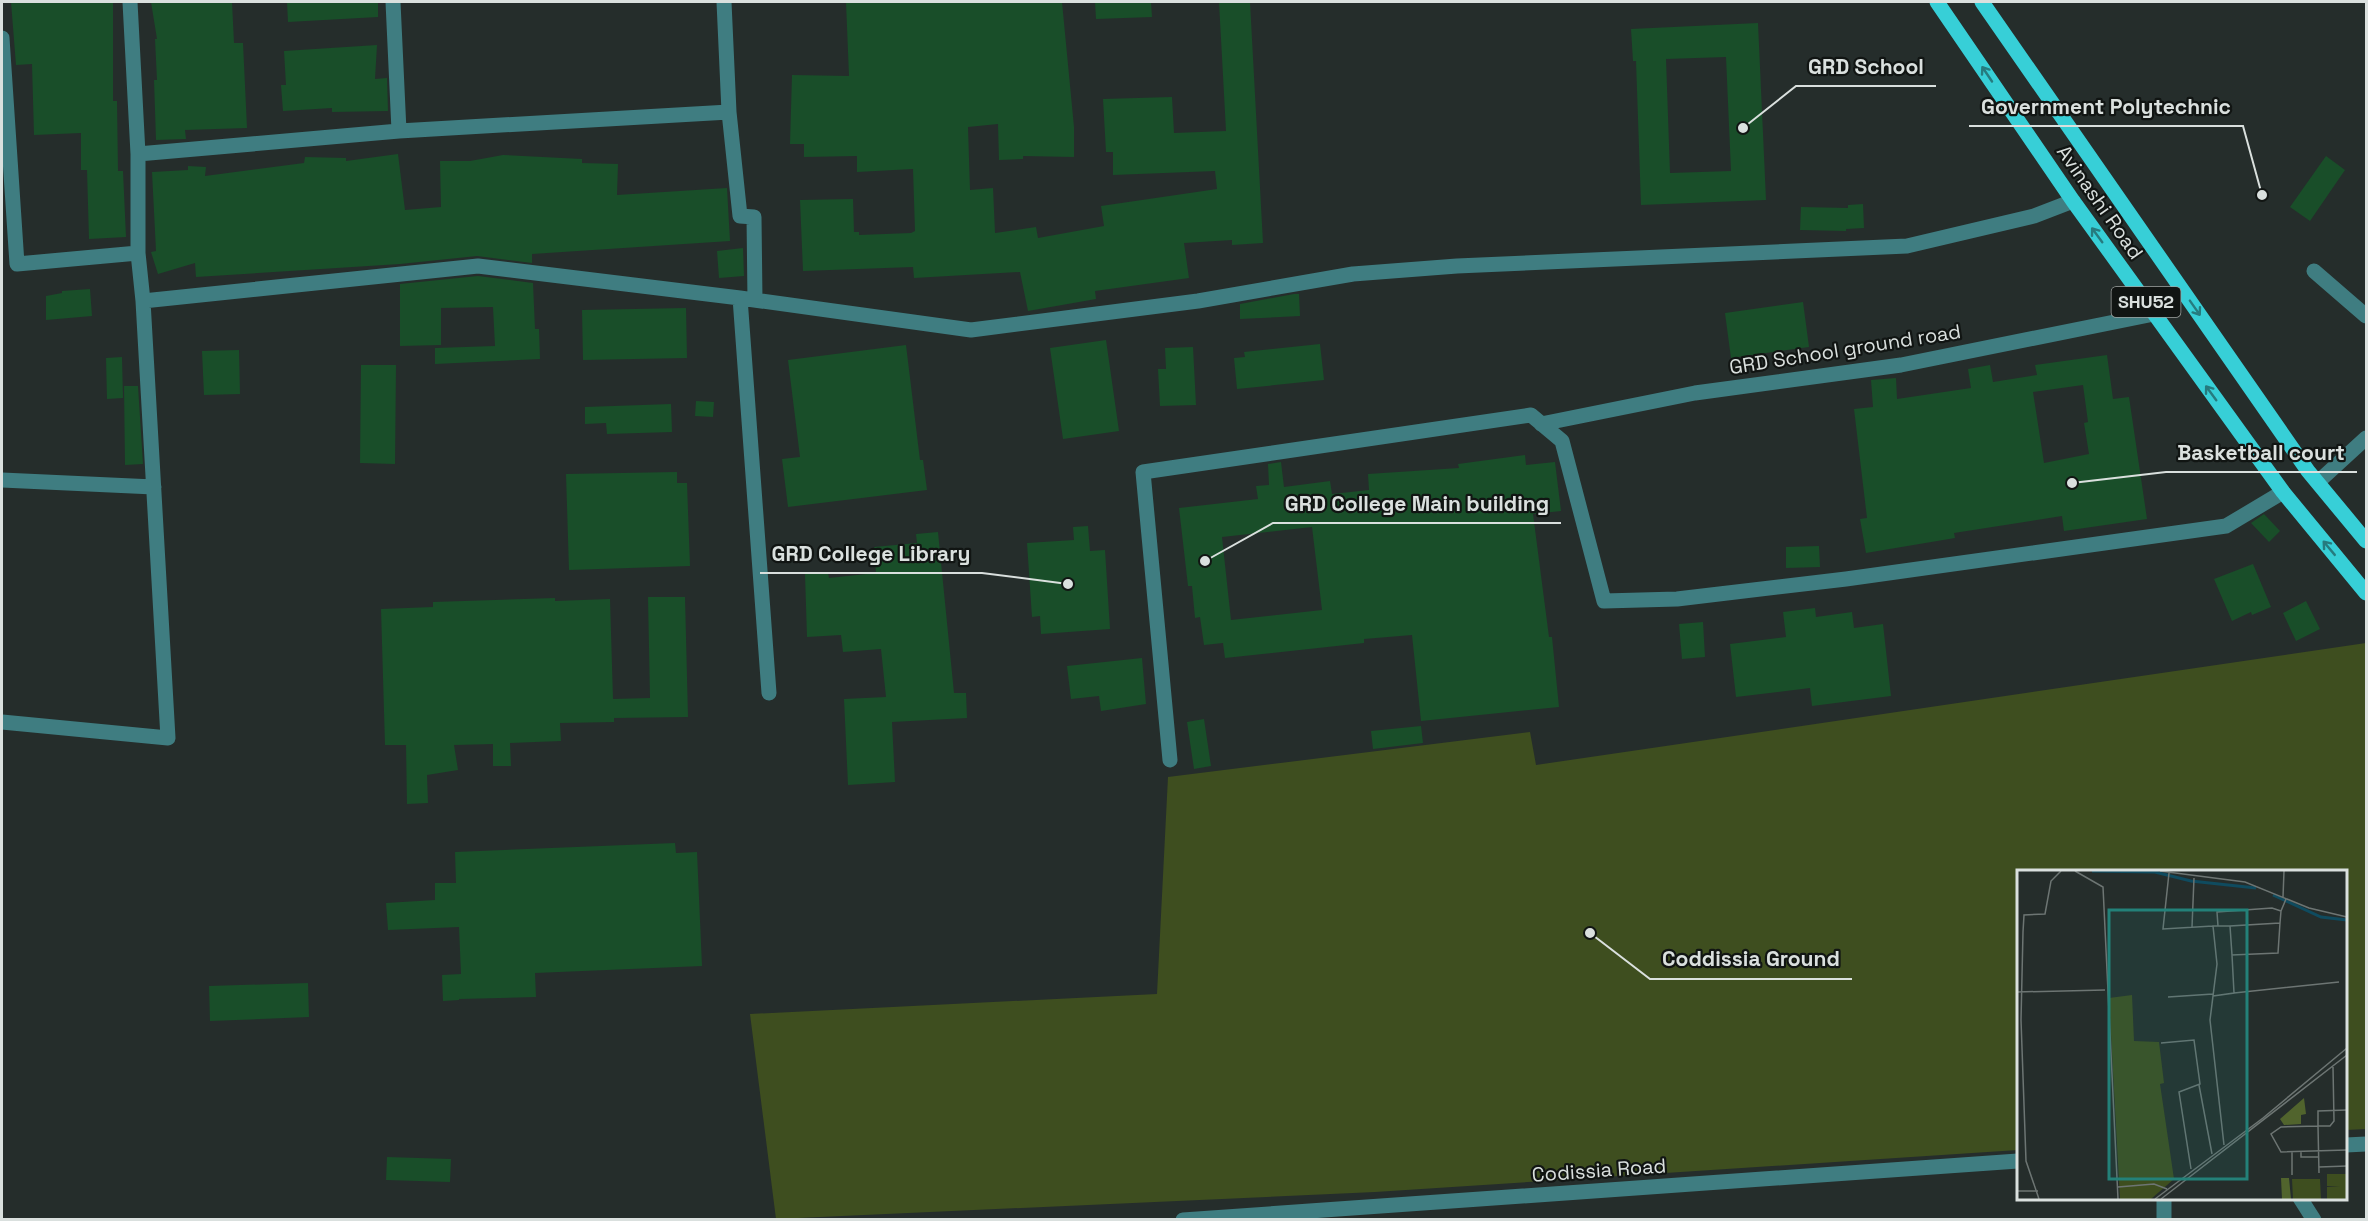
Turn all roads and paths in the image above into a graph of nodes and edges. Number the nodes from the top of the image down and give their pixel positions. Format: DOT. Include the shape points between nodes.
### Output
graph roads {
  1 [pos="130,2"];
  2 [pos="393,2"];
  3 [pos="724,2"];
  4 [pos="1937,2"];
  5 [pos="1982,2"];
  6 [pos="2,38"];
  7 [pos="729,112"];
  8 [pos="399,131"];
  9 [pos="138,154"];
  10 [pos="2073,201"];
  11 [pos="138,253"];
  12 [pos="2314,271"];
  13 [pos="748,299"];
  14 [pos="143,301"];
  15 [pos="2154,314"];
  16 [pos="2367,316"];
  17 [pos="1541,424"];
  18 [pos="2367,438"];
  19 [pos="2,480"];
  20 [pos="2318,482"];
  21 [pos="154,487"];
  22 [pos="2283,492"];
  23 [pos="2367,541"];
  24 [pos="2367,593"];
  25 [pos="769,693"];
  26 [pos="2,722"];
  27 [pos="1170,760"];
  28 [pos="2367,1144"];
  29 [pos="2347,1145"];
  30 [pos="2017,1161"];
  31 [pos="2164,1200"];
  32 [pos="2301,1200"];
  33 [pos="1183,1220"];
  34 [pos="2164,1220"];
  35 [pos="2314,1220"];
  1 -- 9 [label="street"];
  2 -- 8 [label="street"];
  3 -- 7 [label="street"];
  10 -- 4 [label="main road, Avinashi Road / SHU52, one-way"];
  5 -- 20 [label="main road, Avinashi Road / SHU52, one-way"];
  6 -- 11 [label="street" via="17,264"];
  7 -- 8 [label="street"];
  7 -- 13 [label="street" via="740,216 754,217"];
  8 -- 9 [label="street"];
  9 -- 11 [label="street"];
  10 -- 13 [label="street" via="2034,216 1907,246 1353,274 1198,301 971,330"];
  15 -- 10 [label="main road, Avinashi Road / SHU52, one-way"];
  11 -- 14 [label="street"];
  12 -- 16 [label="street"];
  13 -- 14 [label="street" via="478,266"];
  13 -- 25 [label="street"];
  14 -- 21 [label="street"];
  15 -- 17 [label="street, GRD School ground road" via="1901,365 1695,393"];
  22 -- 15 [label="main road, Avinashi Road / SHU52, one-way"];
  17 -- 22 [label="street" via="1562,441 1604,601 1677,599 1756,590 2226,526"];
  17 -- 27 [label="street" via="1531,415 1143,472"];
  18 -- 20 [label="street"];
  19 -- 21 [label="street"];
  20 -- 23 [label="main road, Avinashi Road / SHU52"];
  21 -- 26 [label="street" via="168,738"];
  24 -- 22 [label="main road, Avinashi Road / SHU52, one-way"];
  28 -- 29 [label="street"];
  30 -- 33 [label="street, Codissia Road"];
  31 -- 34 [label="street"];
  32 -- 35 [label="street"];
}
